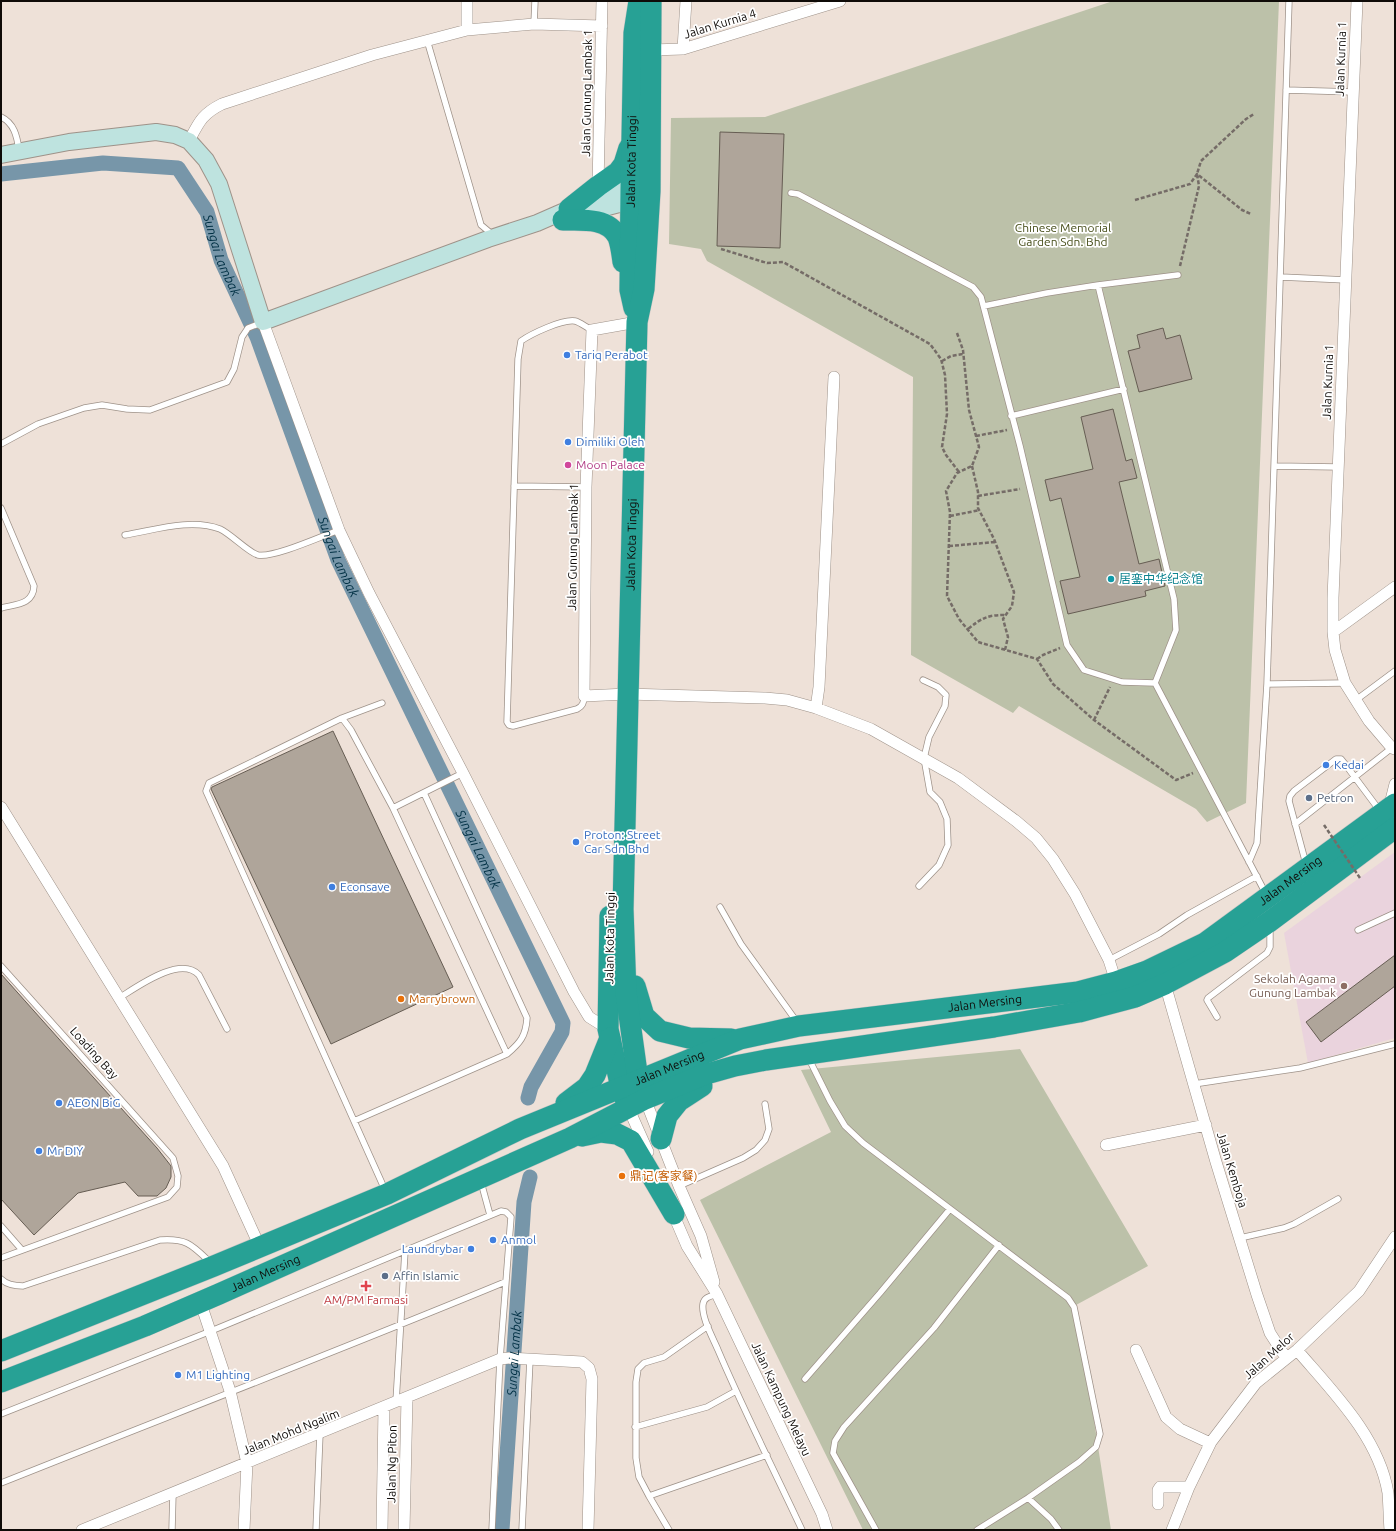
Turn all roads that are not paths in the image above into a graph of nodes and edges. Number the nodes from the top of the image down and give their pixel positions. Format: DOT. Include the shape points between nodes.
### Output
graph roads {
  1 [pos="467,1"];
  2 [pos="535,1"];
  3 [pos="602,1"];
  4 [pos="639,1"];
  5 [pos="651,1"];
  6 [pos="686,1"];
  7 [pos="840,1"];
  8 [pos="1289,1"];
  9 [pos="1357,1"];
  10 [pos="828,3"];
  11 [pos="534,24"];
  12 [pos="602,26"];
  13 [pos="467,30"];
  14 [pos="428,40"];
  15 [pos="683,49"];
  16 [pos="651,50"];
  17 [pos="1286,90"];
  18 [pos="1353,92"];
  19 [pos="1,117"];
  20 [pos="632,133"];
  21 [pos="189,141"];
  22 [pos="20,152"];
  23 [pos="1,155"];
  24 [pos="598,186"];
  25 [pos="640,191"];
  26 [pos="791,193"];
  27 [pos="566,214"];
  28 [pos="480,234"];
  29 [pos="1178,275"];
  30 [pos="1281,278"];
  31 [pos="1346,280"];
  32 [pos="1098,285"];
  33 [pos="630,290"];
  34 [pos="984,306"];
  35 [pos="263,322"];
  36 [pos="637,322"];
  37 [pos="592,330"];
  38 [pos="834,377"];
  39 [pos="1124,389"];
  40 [pos="1011,416"];
  41 [pos="1,444"];
  42 [pos="1274,466"];
  43 [pos="1338,467"];
  44 [pos="514,486"];
  45 [pos="586,487"];
  46 [pos="1,508"];
  47 [pos="339,530"];
  48 [pos="125,535"];
  49 [pos="1395,587"];
  50 [pos="1,608"];
  51 [pos="1333,632"];
  52 [pos="1395,671"];
  53 [pos="923,680"];
  54 [pos="1155,683"];
  55 [pos="1345,683"];
  56 [pos="1267,684"];
  57 [pos="627,694"];
  58 [pos="584,696"];
  59 [pos="1356,700"];
  60 [pos="382,703"];
  61 [pos="816,708"];
  62 [pos="342,718"];
  63 [pos="1394,750"];
  64 [pos="924,758"];
  65 [pos="626,767"];
  66 [pos="463,773"];
  67 [pos="1355,777"];
  68 [pos="1395,784"];
  69 [pos="424,793"];
  70 [pos="1,807"];
  71 [pos="393,808"];
  72 [pos="1390,814"];
  73 [pos="1295,824"];
  74 [pos="1249,862"];
  75 [pos="1308,868"];
  76 [pos="1257,876"];
  77 [pos="919,886"];
  78 [pos="1268,898"];
  79 [pos="720,907"];
  80 [pos="623,909"];
  81 [pos="1395,913"];
  82 [pos="1270,922"];
  83 [pos="1358,930"];
  84 [pos="1109,960"];
  85 [pos="1,966"];
  86 [pos="1116,982"];
  87 [pos="1165,984"];
  88 [pos="119,998"];
  89 [pos="1217,1017"];
  90 [pos="800,1026"];
  91 [pos="227,1029"];
  92 [pos="609,1033"];
  93 [pos="740,1039"];
  94 [pos="1395,1044"];
  95 [pos="507,1054"];
  96 [pos="806,1054"];
  97 [pos="766,1060"];
  98 [pos="630,1084"];
  99 [pos="1194,1084"];
  100 [pos="637,1103"];
  101 [pos="765,1104"];
  102 [pos="354,1121"];
  103 [pos="534,1124"];
  104 [pos="1206,1125"];
  105 [pos="570,1138"];
  106 [pos="660,1138"];
  107 [pos="1106,1145"];
  108 [pos="480,1178"];
  109 [pos="679,1186"];
  110 [pos="387,1194"];
  111 [pos="1338,1199"];
  112 [pos="950,1209"];
  113 [pos="674,1214"];
  114 [pos="490,1215"];
  115 [pos="1,1226"];
  116 [pos="1240,1238"];
  117 [pos="1395,1238"];
  118 [pos="999,1245"];
  119 [pos="260,1247"];
  120 [pos="22,1250"];
  121 [pos="405,1251"];
  122 [pos="1,1258"];
  123 [pos="214,1266"];
  124 [pos="1,1279"];
  125 [pos="505,1282"];
  126 [pos="717,1294"];
  127 [pos="200,1301"];
  128 [pos="400,1326"];
  129 [pos="708,1326"];
  130 [pos="211,1331"];
  131 [pos="1136,1350"];
  132 [pos="1297,1350"];
  133 [pos="1,1352"];
  134 [pos="1286,1358"];
  135 [pos="514,1359"];
  136 [pos="805,1380"];
  137 [pos="1,1382"];
  138 [pos="736,1391"];
  139 [pos="230,1392"];
  140 [pos="407,1398"];
  141 [pos="396,1402"];
  142 [pos="384,1407"];
  143 [pos="1,1414"];
  144 [pos="635,1427"];
  145 [pos="320,1433"];
  146 [pos="1210,1443"];
  147 [pos="767,1455"];
  148 [pos="247,1463"];
  149 [pos="1,1483"];
  150 [pos="1189,1487"];
  151 [pos="173,1493"];
  152 [pos="649,1496"];
  153 [pos="1028,1498"];
  154 [pos="1158,1504"];
  155 [pos="822,1514"];
  156 [pos="93,1528"];
  157 [pos="82,1530"];
  158 [pos="172,1530"];
  159 [pos="244,1530"];
  160 [pos="316,1530"];
  161 [pos="382,1530"];
  162 [pos="404,1530"];
  163 [pos="492,1530"];
  164 [pos="522,1530"];
  165 [pos="588,1530"];
  166 [pos="669,1530"];
  167 [pos="802,1530"];
  168 [pos="827,1530"];
  169 [pos="832,1530"];
  170 [pos="876,1530"];
  171 [pos="977,1530"];
  172 [pos="1059,1530"];
  173 [pos="1172,1530"];
  174 [pos="1390,1530"];
  1 -- 13 [label="street"];
  2 -- 11 [label="lane"];
  3 -- 12 [label="street, Jalan Gunung Lambak 1"];
  4 -- 20 [label="highway, Jalan Kota Tinggi" via="634,33"];
  5 -- 16 [label="highway, Jalan Kota Tinggi"];
  6 -- 15 [label="street"];
  7 -- 10 [label="street, Jalan Kurnia 4"];
  8 -- 17 [label="lane"];
  9 -- 18 [label="street, Jalan Kurnia 1"];
  10 -- 15 [label="street, Jalan Kurnia 4"];
  11 -- 12 [label="street"];
  11 -- 13 [label="street"];
  12 -- 24 [label="street, Jalan Gunung Lambak 1"];
  13 -- 14 [label="street"];
  14 -- 21 [label="street" via="372,55 222,104 209,110"];
  14 -- 28 [label="lane"];
  15 -- 16 [label="street, Jalan Kurnia 4"];
  16 -- 25 [label="highway, Jalan Kota Tinggi"];
  17 -- 18 [label="lane"];
  17 -- 30 [label="lane"];
  18 -- 31 [label="street, Jalan Kurnia 1"];
  19 -- 22 [label="lane" via="9,121 16,134"];
  20 -- 24 [label="highway" via="624,164 618,172"];
  20 -- 25 [label="highway, Jalan Kota Tinggi"];
  21 -- 22 [label="street" via="175,135 156,132 69,142"];
  21 -- 35 [label="street" via="206,160 219,184"];
  22 -- 23 [label="street"];
  24 -- 27 [label="highway"];
  25 -- 27 [label="street"];
  25 -- 33 [label="highway, Jalan Kota Tinggi"];
  25 -- 36 [label="highway, Jalan Kota Tinggi" via="644,289"];
  26 -- 34 [label="lane" via="798,194 973,287"];
  27 -- 28 [label="street" via="495,237"];
  27 -- 33 [label="highway" via="602,222 613,230 618,237"];
  28 -- 35 [label="street"];
  29 -- 32 [label="lane"];
  30 -- 31 [label="lane"];
  30 -- 42 [label="lane"];
  31 -- 43 [label="street, Jalan Kurnia 1"];
  32 -- 34 [label="lane"];
  32 -- 39 [label="lane"];
  33 -- 36 [label="highway, Jalan Kota Tinggi"];
  34 -- 40 [label="lane"];
  35 -- 41 [label="lane" via="248,328 242,337 234,369 227,382 150,410 102,405 84,408 38,424"];
  35 -- 47 [label="street"];
  36 -- 37 [label="street"];
  36 -- 57 [label="highway, Jalan Kota Tinggi"];
  37 -- 44 [label="lane" via="575,321 565,322 532,334 521,341 518,359"];
  37 -- 45 [label="street, Jalan Gunung Lambak 1"];
  38 -- 61 [label="street"];
  39 -- 40 [label="lane"];
  39 -- 54 [label="lane" via="1174,599 1176,630"];
  40 -- 54 [label="lane" via="1068,645 1084,670 1122,682"];
  42 -- 43 [label="lane"];
  42 -- 56 [label="lane"];
  43 -- 51 [label="street, Jalan Kurnia 1" via="1332,598"];
  44 -- 45 [label="lane"];
  44 -- 58 [label="lane" via="507,722 509,726 513,726 578,709 582,707"];
  45 -- 58 [label="street, Jalan Gunung Lambak 1"];
  46 -- 50 [label="lane" via="34,586 33,594 28,601"];
  47 -- 48 [label="lane" via="275,553 258,555 222,530 203,524"];
  47 -- 66 [label="street" via="369,594"];
  49 -- 51 [label="street"];
  51 -- 55 [label="street, Jalan Kurnia 1" via="1335,650"];
  52 -- 59 [label="lane"];
  53 -- 64 [label="lane" via="938,687 946,695 945,706 929,737"];
  54 -- 74 [label="lane"];
  55 -- 56 [label="lane"];
  55 -- 59 [label="street, Jalan Kurnia 1"];
  56 -- 74 [label="lane" via="1257,843"];
  57 -- 58 [label="street"];
  57 -- 61 [label="street" via="765,698 787,700"];
  57 -- 65 [label="highway, Jalan Kota Tinggi"];
  59 -- 63 [label="street, Jalan Kurnia 1"];
  60 -- 62 [label="lane"];
  61 -- 64 [label="street" via="871,730"];
  62 -- 71 [label="lane"];
  62 -- 102 [label="lane" via="210,782 206,791"];
  63 -- 67 [label="lane"];
  64 -- 77 [label="lane" via="930,792 940,802 947,819 948,845 939,864"];
  64 -- 84 [label="street" via="990,801 1046,848 1075,894"];
  65 -- 80 [label="highway, Jalan Kota Tinggi"];
  65 -- 92 [label="highway, Jalan Kota Tinggi" via="611,879"];
  66 -- 69 [label="lane"];
  66 -- 92 [label="street" via="574,992 589,1017"];
  67 -- 72 [label="lane"];
  67 -- 73 [label="lane"];
  67 -- 73 [label="lane" via="1340,759 1336,759 1294,791 1289,801"];
  68 -- 72 [label="street"];
  69 -- 71 [label="lane"];
  69 -- 95 [label="lane" via="527,1018 522,1038"];
  70 -- 88 [label="street"];
  71 -- 95 [label="lane"];
  72 -- 75 [label="highway, Jalan Mersing"];
  72 -- 82 [label="highway, Jalan Mersing"];
  73 -- 75 [label="lane"];
  74 -- 76 [label="lane"];
  75 -- 78 [label="highway, Jalan Mersing"];
  76 -- 78 [label="lane"];
  76 -- 84 [label="lane" via="1187,915 1159,934"];
  78 -- 86 [label="highway, Jalan Mersing" via="1205,943 1147,971"];
  79 -- 90 [label="lane" via="741,944"];
  80 -- 93 [label="highway" via="635,989 644,1016 660,1031 689,1038"];
  80 -- 98 [label="highway, Jalan Kota Tinggi"];
  81 -- 83 [label="lane"];
  82 -- 87 [label="highway, Jalan Mersing" via="1225,952"];
  82 -- 89 [label="lane" via="1269,950 1208,998"];
  84 -- 86 [label="street"];
  85 -- 120 [label="lane, Loading Bay" via="173,1158 178,1176 178,1188 168,1197"];
  86 -- 90 [label="highway, Jalan Mersing" via="1078,992"];
  87 -- 96 [label="highway, Jalan Mersing" via="1135,997 1079,1012"];
  87 -- 99 [label="street, Jalan Kemboja"];
  88 -- 91 [label="lane" via="158,975 189,969 199,975"];
  88 -- 119 [label="street" via="223,1166"];
  90 -- 93 [label="highway, Jalan Mersing"];
  92 -- 98 [label="highway, Jalan Kota Tinggi"];
  92 -- 103 [label="highway" via="595,1075 587,1087"];
  93 -- 98 [label="highway, Jalan Mersing"];
  94 -- 99 [label="lane" via="1300,1068"];
  95 -- 102 [label="lane"];
  96 -- 97 [label="highway, Jalan Mersing"];
  96 -- 112 [label="lane" via="845,1126 863,1143"];
  97 -- 100 [label="highway, Jalan Mersing" via="703,1075"];
  97 -- 106 [label="highway" via="738,1074 698,1088 679,1101 667,1116"];
  98 -- 100 [label="highway, Jalan Kota Tinggi"];
  98 -- 103 [label="highway, Jalan Mersing"];
  99 -- 104 [label="street, Jalan Kemboja"];
  100 -- 105 [label="highway, Jalan Mersing"];
  100 -- 106 [label="street, Jalan Kampung Melayu"];
  100 -- 113 [label="street, Jalan Kampung Melayu"];
  101 -- 109 [label="lane" via="769,1129 765,1140 756,1150 744,1158"];
  102 -- 110 [label="lane"];
  103 -- 110 [label="highway, Jalan Mersing"];
  104 -- 107 [label="street"];
  104 -- 116 [label="street, Jalan Kemboja"];
  105 -- 108 [label="highway, Jalan Mersing"];
  105 -- 113 [label="highway" via="601,1132 617,1134 631,1141"];
  106 -- 109 [label="street, Jalan Kampung Melayu"];
  108 -- 114 [label="lane"];
  108 -- 127 [label="highway, Jalan Mersing"];
  109 -- 126 [label="street, Jalan Kampung Melayu" via="702,1236"];
  110 -- 119 [label="highway, Jalan Mersing"];
  111 -- 116 [label="lane" via="1289,1226"];
  112 -- 118 [label="lane"];
  112 -- 136 [label="lane"];
  113 -- 126 [label="street, Jalan Kampung Melayu" via="687,1246"];
  114 -- 121 [label="lane"];
  114 -- 125 [label="lane" via="501,1211 511,1217"];
  115 -- 120 [label="lane"];
  116 -- 134 [label="street, Jalan Kemboja" via="1270,1333"];
  117 -- 132 [label="street, Jalan Melor" via="1358,1290"];
  118 -- 153 [label="lane" via="1068,1298 1074,1307 1100,1434 1096,1447"];
  118 -- 170 [label="lane" via="934,1328 844,1427 835,1441 833,1453"];
  119 -- 123 [label="highway, Jalan Mersing"];
  120 -- 122 [label="lane"];
  121 -- 128 [label="lane"];
  121 -- 130 [label="lane"];
  123 -- 124 [label="lane" via="195,1247 174,1239 160,1240 23,1286 13,1286"];
  123 -- 133 [label="highway, Jalan Mersing"];
  125 -- 128 [label="lane"];
  125 -- 135 [label="lane"];
  126 -- 129 [label="lane" via="703,1302"];
  126 -- 155 [label="street, Jalan Kampung Melayu"];
  127 -- 130 [label="street"];
  127 -- 137 [label="highway, Jalan Mersing" via="145,1326"];
  128 -- 139 [label="lane"];
  128 -- 141 [label="lane"];
  129 -- 138 [label="lane"];
  129 -- 144 [label="lane" via="664,1357 644,1363 638,1368"];
  130 -- 139 [label="street"];
  130 -- 143 [label="lane"];
  131 -- 146 [label="street" via="1166,1417 1180,1429"];
  132 -- 134 [label="street, Jalan Melor"];
  132 -- 174 [label="street" via="1359,1424 1379,1463 1388,1492"];
  134 -- 146 [label="street, Jalan Melor" via="1256,1383"];
  135 -- 140 [label="street, Jalan Mohd Ngalim"];
  135 -- 163 [label="lane"];
  135 -- 164 [label="lane"];
  135 -- 165 [label="street" via="582,1362 589,1368 592,1379"];
  138 -- 144 [label="lane" via="706,1406"];
  138 -- 147 [label="lane"];
  139 -- 148 [label="street"];
  139 -- 149 [label="lane"];
  140 -- 141 [label="street, Jalan Mohd Ngalim"];
  140 -- 162 [label="street, Jalan Ng Piton"];
  141 -- 142 [label="street, Jalan Mohd Ngalim"];
  142 -- 145 [label="street, Jalan Mohd Ngalim"];
  142 -- 161 [label="street, Jalan Ng Piton"];
  144 -- 152 [label="lane" via="639,1477"];
  145 -- 148 [label="street, Jalan Mohd Ngalim"];
  145 -- 160 [label="lane"];
  146 -- 150 [label="street, Jalan Melor"];
  147 -- 152 [label="lane"];
  147 -- 167 [label="lane"];
  148 -- 151 [label="street, Jalan Mohd Ngalim"];
  148 -- 159 [label="street"];
  150 -- 154 [label="street" via="1160,1488"];
  150 -- 173 [label="street, Jalan Melor"];
  151 -- 156 [label="street, Jalan Mohd Ngalim"];
  151 -- 158 [label="lane"];
  152 -- 166 [label="lane"];
  153 -- 171 [label="lane"];
  153 -- 172 [label="lane"];
  155 -- 168 [label="street"];
  155 -- 169 [label="street"];
  156 -- 157 [label="street, Jalan Mohd Ngalim"];
}
